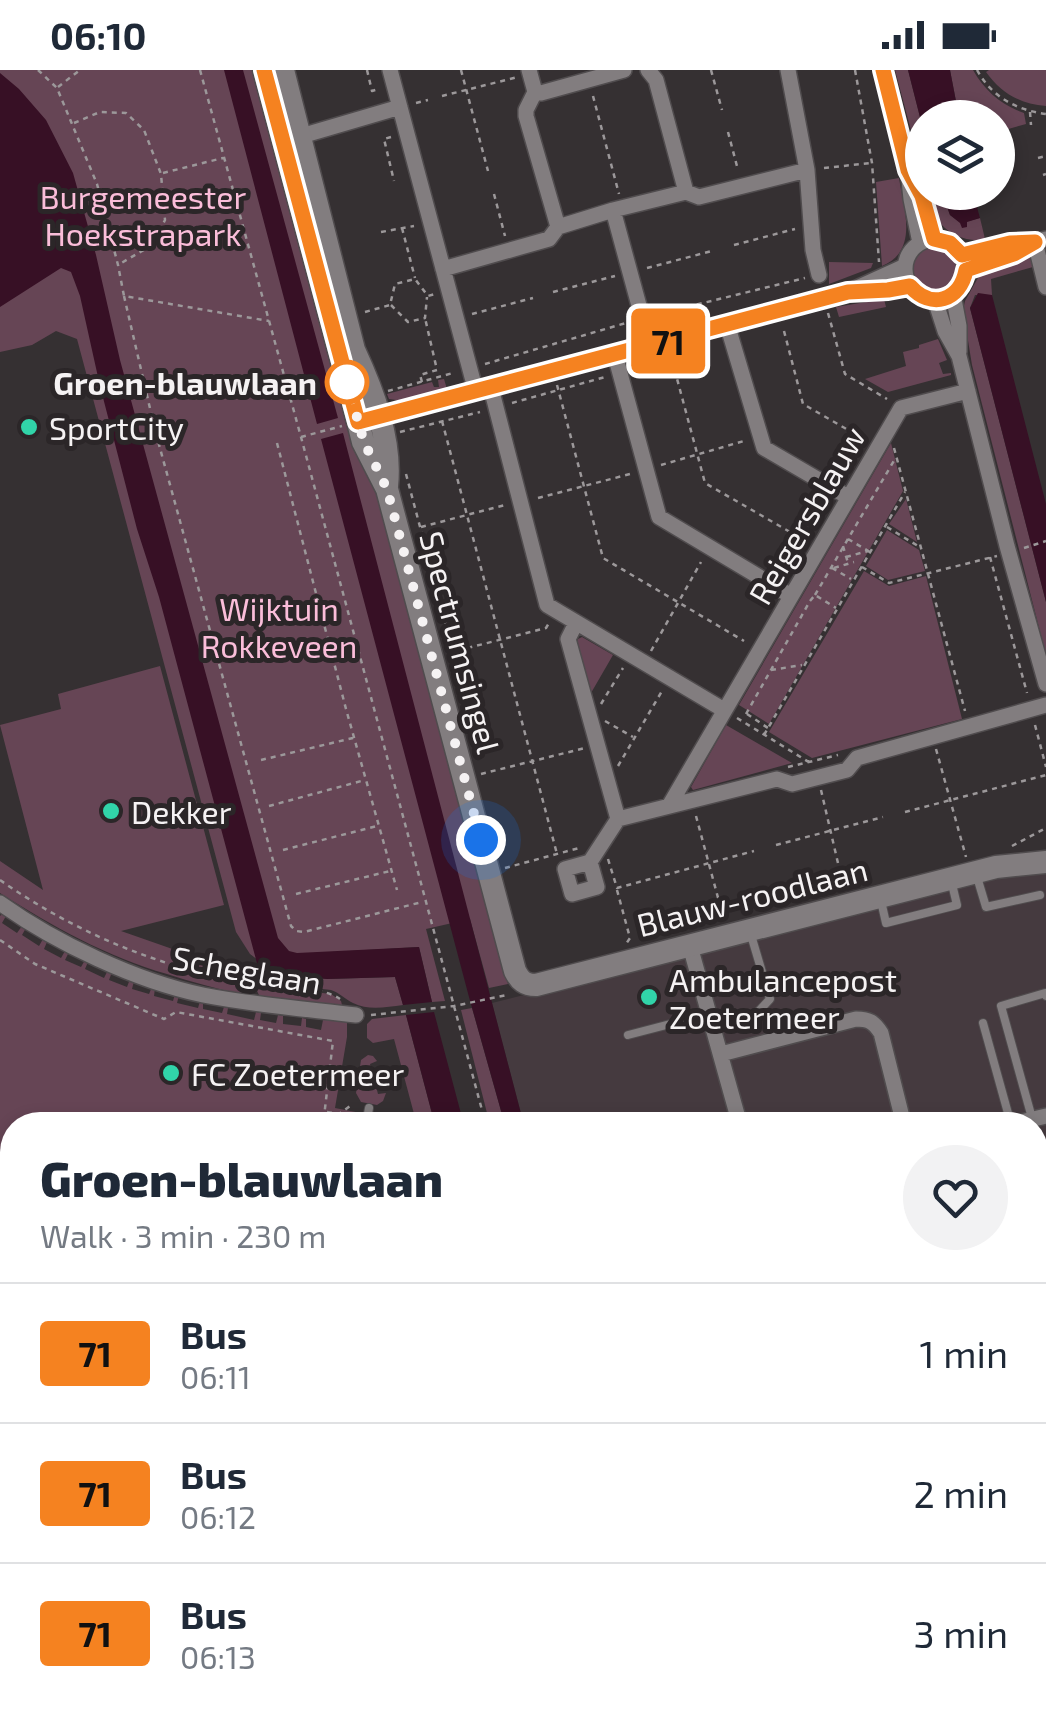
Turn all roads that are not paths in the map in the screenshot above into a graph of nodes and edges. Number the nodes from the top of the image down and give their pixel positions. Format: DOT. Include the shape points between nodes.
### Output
graph roads {
  1 [pos="264,70"];
  2 [pos="283,70"];
  3 [pos="624,70"];
  4 [pos="648,70"];
  5 [pos="788,70"];
  6 [pos="883,70"];
  7 [pos="530,72"];
  8 [pos="392,78"];
  9 [pos="534,92"];
  10 [pos="400,107"];
  11 [pos="291,139"];
  12 [pos="808,170"];
  13 [pos="686,192"];
  14 [pos="618,209"];
  15 [pos="558,227"];
  16 [pos="927,241"];
  17 [pos="1040,241"];
  18 [pos="964,262"];
  19 [pos="905,266"];
  20 [pos="444,269"];
  21 [pos="819,275"];
  22 [pos="910,286"];
  23 [pos="1046,287"];
  24 [pos="848,292"];
  25 [pos="953,294"];
  26 [pos="936,300"];
  27 [pos="728,324"];
  28 [pos="650,346"];
  29 [pos="616,355"];
  30 [pos="958,356"];
  31 [pos="483,390"];
  32 [pos="968,391"];
  33 [pos="368,423"];
  34 [pos="848,497"];
  35 [pos="791,596"];
  36 [pos="576,623"];
  37 [pos="1046,684"];
  38 [pos="1039,707"];
  39 [pos="724,710"];
  40 [pos="669,806"];
  41 [pos="618,820"];
  42 [pos="1046,844"];
  43 [pos="590,862"];
  44 [pos="1046,862"];
  45 [pos="973,873"];
  46 [pos="1040,895"];
  47 [pos="0,903"];
  48 [pos="739,934"];
  49 [pos="690,946"];
  50 [pos="524,982"];
  51 [pos="1046,996"];
  52 [pos="758,1012"];
  53 [pos="709,1014"];
  54 [pos="356,1015"];
  55 [pos="983,1023"];
  56 [pos="628,1035"];
  57 [pos="721,1054"];
  58 [pos="369,1108"];
  59 [pos="368,1112"];
  60 [pos="737,1112"];
  61 [pos="901,1112"];
  62 [pos="1007,1112"];
  63 [pos="1037,1112"];
  1 -- 11 [label="street, Spectrumsingel"];
  2 -- 11 [label="street, Spectrumsingel"];
  3 -- 9 [label="street"];
  4 -- 13 [label="street"];
  5 -- 12 [label="street"];
  6 -- 16 [label="street" via="908,170 922,196"];
  7 -- 9 [label="street"];
  8 -- 10 [label="street"];
  9 -- 15 [label="street" via="526,116"];
  10 -- 11 [label="street"];
  10 -- 20 [label="street"];
  11 -- 33 [label="street, Spectrumsingel" via="354,350"];
  12 -- 13 [label="street" via="699,197"];
  12 -- 21 [label="street"];
  13 -- 14 [label="street"];
  14 -- 15 [label="street"];
  14 -- 28 [label="street"];
  15 -- 20 [label="street" via="548,239"];
  16 -- 18 [label="street" via="950,243"];
  16 -- 19 [label="street" via="910,252"];
  17 -- 18 [label="street" via="1010,243"];
  17 -- 23 [label="street"];
  18 -- 25 [label="street" via="962,284"];
  19 -- 22 [label="street"];
  19 -- 24 [label="street"];
  20 -- 31 [label="street" via="470,368"];
  22 -- 24 [label="street"];
  22 -- 26 [label="street"];
  24 -- 27 [label="street"];
  25 -- 26 [label="street"];
  25 -- 30 [label="street"];
  26 -- 30 [label="street"];
  27 -- 28 [label="street"];
  27 -- 34 [label="street" via="764,448"];
  28 -- 29 [label="street"];
  29 -- 31 [label="street"];
  29 -- 35 [label="street" via="658,517"];
  30 -- 32 [label="street"];
  31 -- 33 [label="street"];
  31 -- 36 [label="street" via="496,408 547,606"];
  32 -- 34 [label="street, Reigersblauw" via="901,408"];
  32 -- 37 [label="street"];
  33 -- 50 [label="street, Spectrumsingel" via="389,466 387,489 443,654 464,778 515,971"];
  34 -- 35 [label="street, Reigersblauw"];
  35 -- 39 [label="street, Reigersblauw"];
  36 -- 39 [label="street"];
  36 -- 41 [label="street" via="568,639"];
  38 -- 40 [label="street" via="857,758 847,770 792,784 777,779"];
  39 -- 40 [label="street, Reigersblauw"];
  40 -- 41 [label="street"];
  41 -- 43 [label="street"];
  42 -- 45 [label="street, Blauw-roodlaan"];
  44 -- 45 [label="street, Blauw-roodlaan"];
  45 -- 46 [label="lane" via="986,907"];
  45 -- 48 [label="street, Blauw-roodlaan"];
  47 -- 54 [label="street, Scheglaan" via="92,956 166,984"];
  48 -- 49 [label="street, Blauw-roodlaan"];
  48 -- 52 [label="lane" via="770,1000"];
  49 -- 50 [label="street, Blauw-roodlaan" via="536,985"];
  49 -- 53 [label="street"];
  51 -- 63 [label="lane" via="1001,1006"];
  53 -- 56 [label="lane"];
  53 -- 57 [label="street"];
  55 -- 62 [label="lane"];
  57 -- 60 [label="street"];
  57 -- 61 [label="street" via="868,1019 881,1033"];
  58 -- 59 [label="lane"];
}
